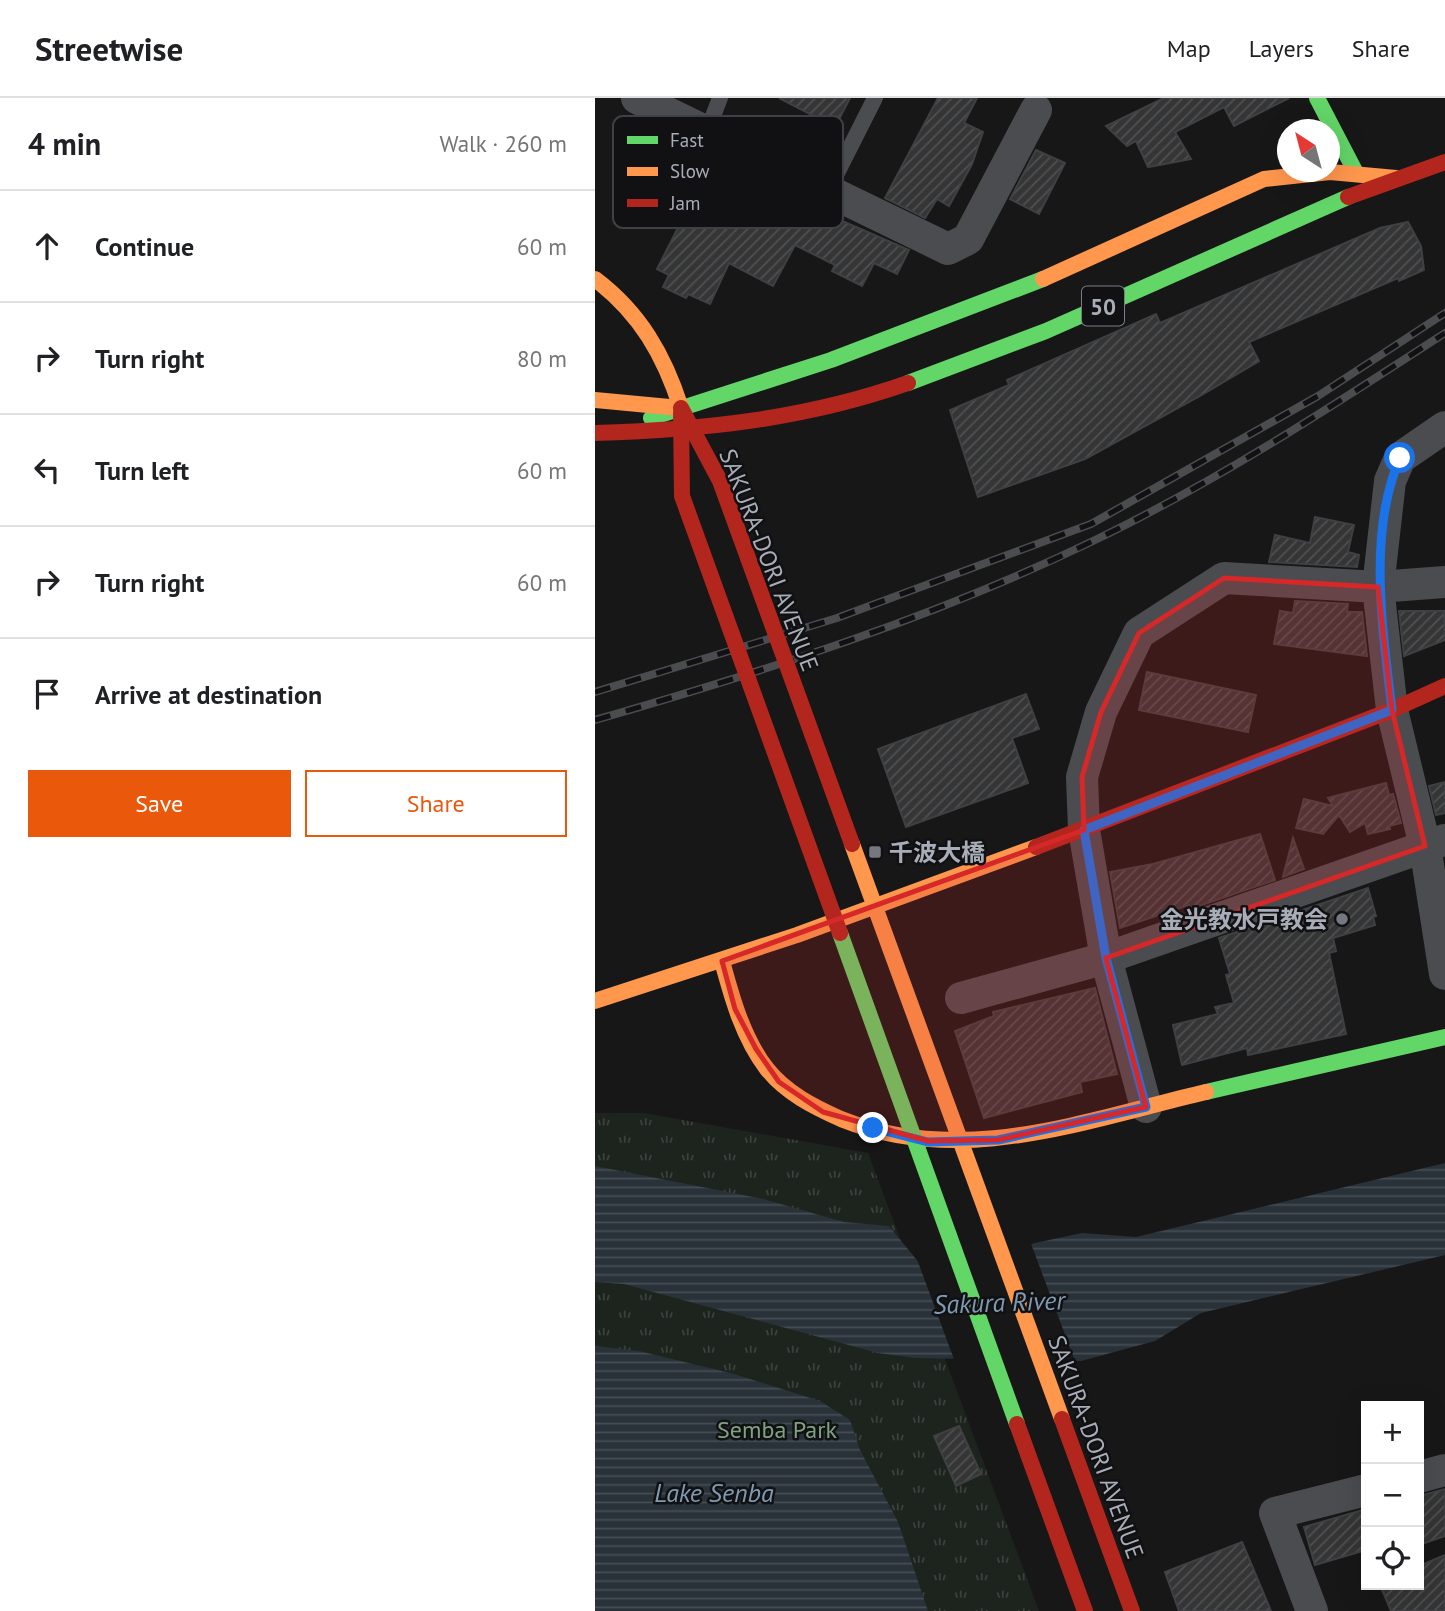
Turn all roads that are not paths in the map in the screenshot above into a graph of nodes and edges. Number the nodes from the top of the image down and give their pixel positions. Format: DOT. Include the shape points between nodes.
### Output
graph roads {
  1 [pos="637,98"];
  2 [pos="720,98"];
  3 [pos="875,98"];
  4 [pos="1317,98"];
  5 [pos="1036,110"];
  6 [pos="674,116"];
  7 [pos="713,116"];
  8 [pos="843,161"];
  9 [pos="1445,162"];
  10 [pos="1355,171"];
  11 [pos="1397,178"];
  12 [pos="843,198"];
  13 [pos="595,279"];
  14 [pos="595,400"];
  15 [pos="681,408"];
  16 [pos="1445,426"];
  17 [pos="595,433"];
  18 [pos="1445,582"];
  19 [pos="1378,587"];
  20 [pos="1445,686"];
  21 [pos="1392,710"];
  22 [pos="1084,830"];
  23 [pos="1435,843"];
  24 [pos="1106,958"];
  25 [pos="722,961"];
  26 [pos="1445,974"];
  27 [pos="961,998"];
  28 [pos="595,1001"];
  29 [pos="1445,1037"];
  30 [pos="1146,1107"];
  31 [pos="1445,1470"];
  32 [pos="1424,1476"];
  33 [pos="1361,1491"];
  34 [pos="1085,1611"];
  35 [pos="1132,1611"];
  36 [pos="1312,1611"];
  1 -- 6 [label="street"];
  2 -- 7 [label="lane"];
  3 -- 8 [label="lane"];
  4 -- 10 [label="street"];
  5 -- 12 [label="street" via="968,239 948,249"];
  9 -- 11 [label="street, 50"];
  10 -- 11 [label="street"];
  10 -- 15 [label="street" via="1264,179 1008,295 831,360"];
  11 -- 17 [label="street, 50" via="939,373 765,420 708,429"];
  13 -- 15 [label="street" via="643,324 662,354"];
  14 -- 15 [label="street"];
  15 -- 17 [label="street"];
  15 -- 34 [label="street, SAKURA-DORI AVENUE, bridge" via="685,505"];
  15 -- 35 [label="street, SAKURA-DORI AVENUE, bridge" via="720,481"];
  16 -- 19 [label="street" via="1400,458 1390,481"];
  18 -- 19 [label="street"];
  19 -- 21 [label="street"];
  19 -- 22 [label="street" via="1224,578 1139,633 1101,712 1082,777"];
  20 -- 21 [label="street"];
  21 -- 22 [label="street"];
  21 -- 23 [label="street"];
  22 -- 24 [label="street"];
  22 -- 25 [label="street"];
  23 -- 24 [label="street"];
  23 -- 26 [label="street"];
  24 -- 27 [label="street"];
  24 -- 30 [label="street"];
  25 -- 28 [label="street"];
  25 -- 30 [label="street" via="735,1009 756,1049 779,1082 823,1112 928,1142 998,1140"];
  29 -- 30 [label="street"];
  31 -- 32 [label="street"];
  33 -- 36 [label="street" via="1275,1513"];
}
